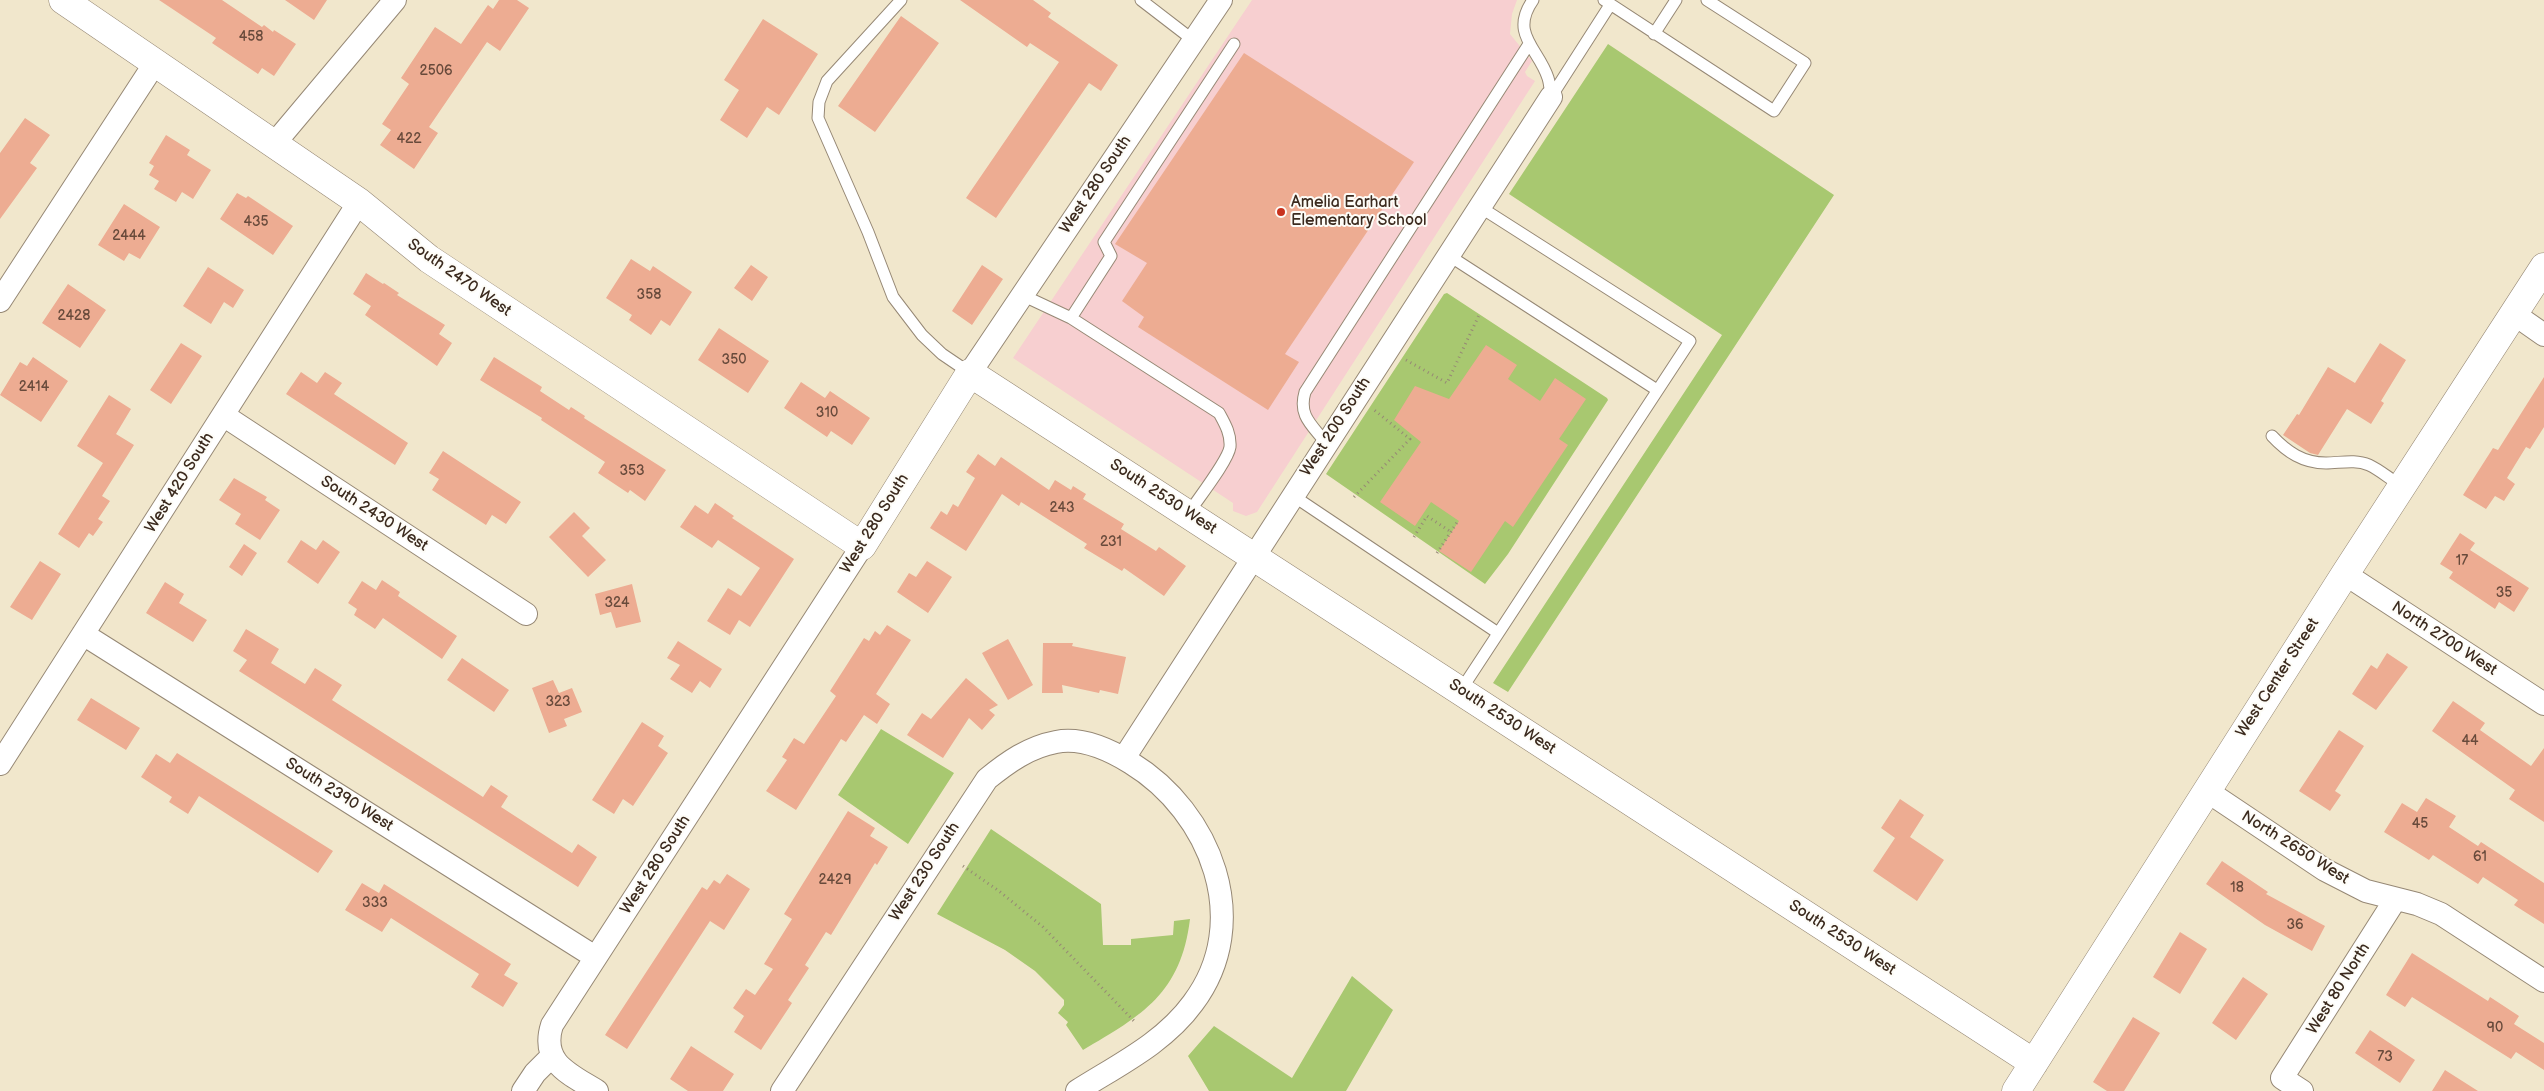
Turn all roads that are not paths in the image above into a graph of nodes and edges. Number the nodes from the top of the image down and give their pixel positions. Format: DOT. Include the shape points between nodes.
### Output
graph roads {
  1 [pos="63,0"];
  2 [pos="394,0"];
  3 [pos="901,0"];
  4 [pos="1141,0"];
  5 [pos="1221,0"];
  6 [pos="1533,0"];
  7 [pos="1676,0"];
  8 [pos="1707,0"];
  9 [pos="1607,3"];
  10 [pos="1654,34"];
  11 [pos="1194,40"];
  12 [pos="1234,44"];
  13 [pos="1529,44"];
  14 [pos="155,63"];
  15 [pos="1551,97"];
  16 [pos="274,144"];
  17 [pos="359,202"];
  18 [pos="1480,206"];
  19 [pos="1448,256"];
  20 [pos="2544,267"];
  21 [pos="1022,295"];
  22 [pos="0,302"];
  23 [pos="2514,314"];
  24 [pos="1071,318"];
  25 [pos="2544,334"];
  26 [pos="970,373"];
  27 [pos="1658,390"];
  28 [pos="223,415"];
  29 [pos="2272,436"];
  30 [pos="1326,443"];
  31 [pos="2402,486"];
  32 [pos="1292,495"];
  33 [pos="1188,514"];
  34 [pos="862,546"];
  35 [pos="1253,555"];
  36 [pos="2345,574"];
  37 [pos="526,614"];
  38 [pos="1498,633"];
  39 [pos="83,634"];
  40 [pos="1461,690"];
  41 [pos="2544,704"];
  42 [pos="1124,758"];
  43 [pos="0,764"];
  44 [pos="2207,790"];
  45 [pos="2395,900"];
  46 [pos="595,957"];
  47 [pos="2544,982"];
  48 [pos="552,1056"];
  49 [pos="2034,1063"];
  50 [pos="523,1091"];
  51 [pos="597,1091"];
  52 [pos="782,1091"];
  53 [pos="1077,1091"];
  54 [pos="2016,1091"];
  55 [pos="2302,1091"];
  1 -- 14 [label="street, South 2470 West"];
  2 -- 16 [label="street"];
  3 -- 26 [label="lane" via="827,81 819,102 818,118 893,297 922,335"];
  4 -- 11 [label="lane"];
  5 -- 11 [label="street, West 280 South"];
  6 -- 13 [label="lane" via="1525,22 1525,36"];
  7 -- 10 [label="lane"];
  8 -- 10 [label="lane" via="1805,63 1774,111"];
  9 -- 10 [label="lane"];
  9 -- 15 [label="lane"];
  11 -- 21 [label="street, West 280 South"];
  12 -- 24 [label="lane" via="1104,242 1111,256"];
  13 -- 15 [label="lane" via="1548,78"];
  13 -- 30 [label="lane" via="1305,392 1301,405 1304,416"];
  14 -- 16 [label="street, South 2470 West"];
  14 -- 22 [label="street"];
  15 -- 18 [label="street, West 200 South"];
  16 -- 17 [label="street, South 2470 West"];
  17 -- 28 [label="street, West 420 South"];
  17 -- 34 [label="street, South 2470 West" via="429,259"];
  18 -- 19 [label="street, West 200 South"];
  18 -- 27 [label="lane" via="1690,341"];
  19 -- 27 [label="lane"];
  19 -- 30 [label="street, West 200 South"];
  20 -- 23 [label="street, West Center Street"];
  21 -- 24 [label="lane"];
  21 -- 26 [label="street, West 280 South"];
  23 -- 25 [label="street"];
  23 -- 31 [label="street, West Center Street"];
  24 -- 33 [label="lane" via="1219,413 1228,429 1230,447"];
  26 -- 33 [label="street, South 2530 West"];
  26 -- 34 [label="street, West 280 South"];
  27 -- 38 [label="lane"];
  28 -- 37 [label="street, South 2430 West"];
  28 -- 39 [label="street, West 420 South"];
  29 -- 31 [label="lane" via="2285,450 2304,460 2368,464"];
  30 -- 32 [label="street, West 200 South"];
  31 -- 36 [label="street, West Center Street"];
  32 -- 35 [label="street, West 200 South"];
  32 -- 38 [label="lane"];
  33 -- 35 [label="street, South 2530 West"];
  34 -- 46 [label="street, West 280 South"];
  35 -- 40 [label="street, South 2530 West"];
  35 -- 42 [label="street, West 200 South"];
  36 -- 41 [label="street, North 2700 West"];
  36 -- 44 [label="street, West Center Street"];
  38 -- 40 [label="lane"];
  39 -- 43 [label="street, West 420 South"];
  39 -- 46 [label="street, South 2390 West"];
  40 -- 49 [label="street, South 2530 West"];
  42 -- 52 [label="street, West 230 South" via="1079,742 1056,742 1022,753 987,779"];
  42 -- 53 [label="street, West 230 South" via="1167,790 1198,832 1218,878 1223,925 1213,967 1194,1002 1175,1026 1157,1041"];
  44 -- 45 [label="street, North 2650 West" via="2325,870 2366,891"];
  44 -- 49 [label="street, West Center Street"];
  45 -- 47 [label="street, North 2650 West" via="2417,904 2441,914"];
  45 -- 55 [label="street, West 80 North" via="2282,1078"];
  46 -- 48 [label="street, West 280 South" via="552,1025 549,1034"];
  48 -- 50 [label="street"];
  48 -- 51 [label="street" via="562,1068"];
  49 -- 54 [label="street, West Center Street"];
}
